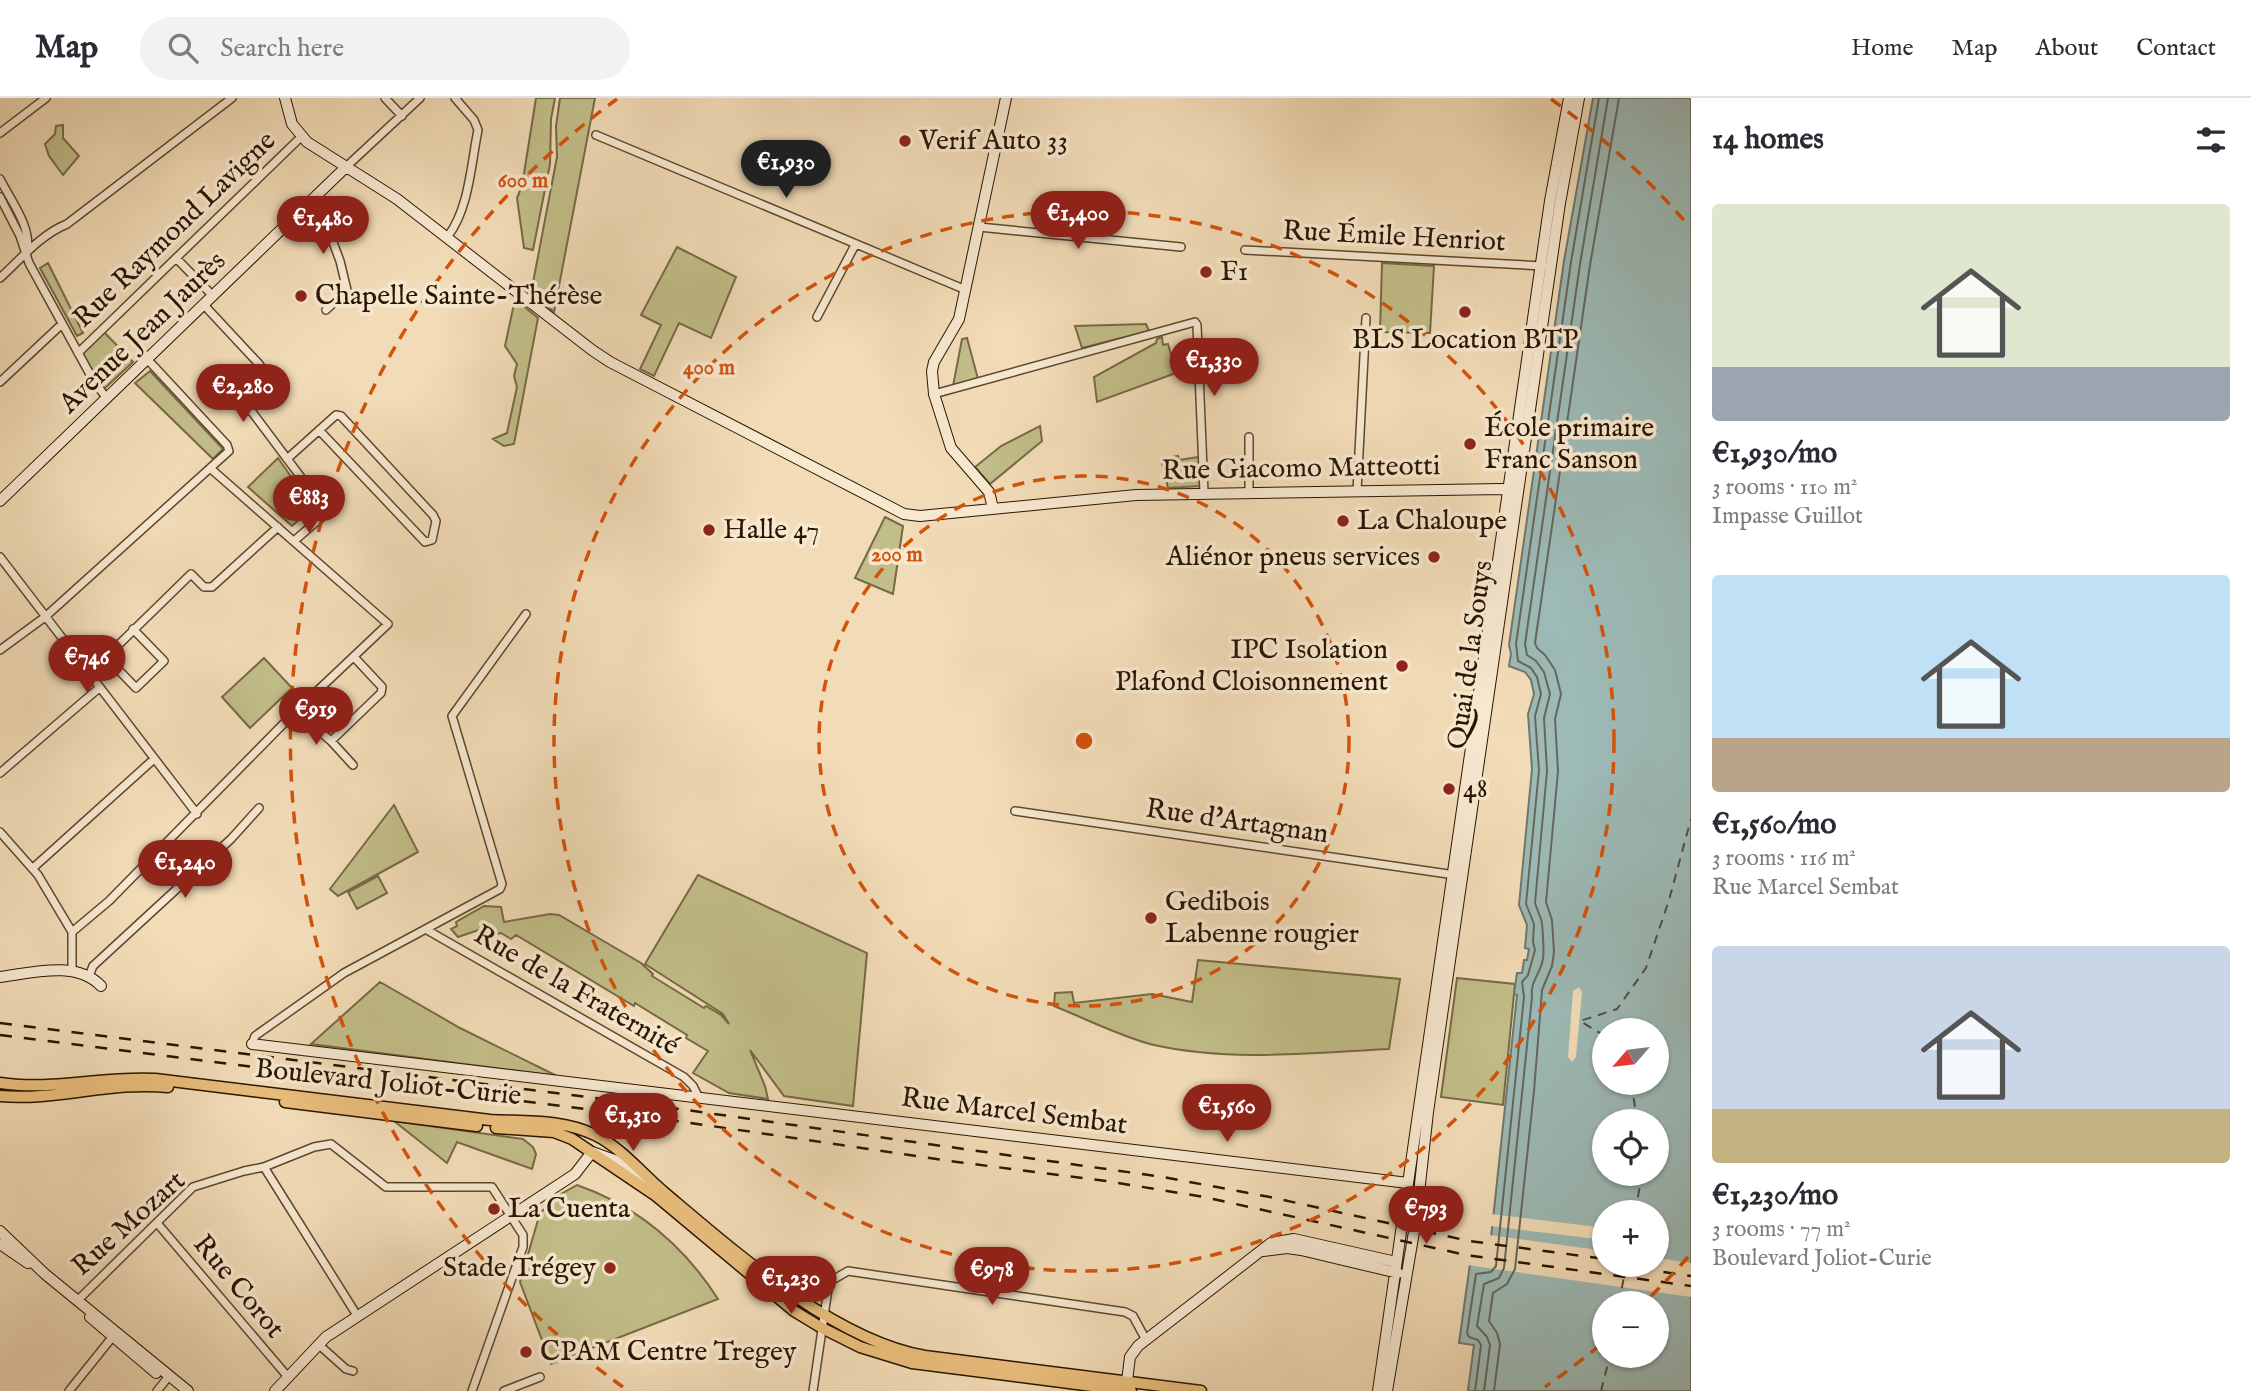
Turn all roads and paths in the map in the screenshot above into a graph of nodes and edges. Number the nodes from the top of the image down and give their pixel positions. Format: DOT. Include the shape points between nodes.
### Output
graph roads {
  1 [pos="46,98"];
  2 [pos="285,98"];
  3 [pos="385,98"];
  4 [pos="421,98"];
  5 [pos="455,98"];
  6 [pos="1006,98"];
  7 [pos="1569,98"];
  8 [pos="1579,98"];
  9 [pos="231,99"];
  10 [pos="401,116"];
  11 [pos="0,133"];
  12 [pos="596,135"];
  13 [pos="301,137"];
  14 [pos="346,167"];
  15 [pos="0,179"];
  16 [pos="0,197"];
  17 [pos="314,198"];
  18 [pos="979,227"];
  19 [pos="448,236"];
  20 [pos="855,245"];
  21 [pos="1181,247"];
  22 [pos="1245,250"];
  23 [pos="27,253"];
  24 [pos="176,258"];
  25 [pos="1546,266"];
  26 [pos="0,278"];
  27 [pos="966,290"];
  28 [pos="213,296"];
  29 [pos="204,305"];
  30 [pos="326,310"];
  31 [pos="817,317"];
  32 [pos="1366,318"];
  33 [pos="62,324"];
  34 [pos="78,353"];
  35 [pos="148,360"];
  36 [pos="259,364"];
  37 [pos="0,382"];
  38 [pos="934,394"];
  39 [pos="107,399"];
  40 [pos="248,407"];
  41 [pos="320,430"];
  42 [pos="1249,437"];
  43 [pos="287,459"];
  44 [pos="210,468"];
  45 [pos="1513,490"];
  46 [pos="1357,491"];
  47 [pos="1249,492"];
  48 [pos="1204,493"];
  49 [pos="0,501"];
  50 [pos="993,508"];
  51 [pos="278,527"];
  52 [pos="294,541"];
  53 [pos="0,557"];
  54 [pos="526,614"];
  55 [pos="45,617"];
  56 [pos="133,629"];
  57 [pos="0,650"];
  58 [pos="354,657"];
  59 [pos="99,688"];
  60 [pos="296,711"];
  61 [pos="331,741"];
  62 [pos="154,759"];
  63 [pos="353,765"];
  64 [pos="0,773"];
  65 [pos="259,808"];
  66 [pos="1016,811"];
  67 [pos="197,814"];
  68 [pos="1,835"];
  69 [pos="33,868"];
  70 [pos="1458,876"];
  71 [pos="427,930"];
  72 [pos="72,932"];
  73 [pos="72,971"];
  74 [pos="89,976"];
  75 [pos="0,977"];
  76 [pos="101,986"];
  77 [pos="252,1044"];
  78 [pos="0,1083"];
  79 [pos="0,1096"];
  80 [pos="698,1096"];
  81 [pos="592,1152"];
  82 [pos="264,1167"];
  83 [pos="1421,1176"];
  84 [pos="1408,1183"];
  85 [pos="661,1190"];
  86 [pos="511,1215"];
  87 [pos="1416,1220"];
  88 [pos="157,1223"];
  89 [pos="1,1236"];
  90 [pos="1399,1269"];
  91 [pos="765,1287"];
  92 [pos="77,1301"];
  93 [pos="825,1314"];
  94 [pos="358,1317"];
  95 [pos="822,1328"];
  96 [pos="114,1334"];
  97 [pos="1146,1340"];
  98 [pos="318,1344"];
  99 [pos="353,1371"];
  100 [pos="288,1377"];
  101 [pos="540,1377"];
  102 [pos="168,1378"];
  103 [pos="1128,1388"];
  104 [pos="69,1391"];
  105 [pos="157,1391"];
  106 [pos="178,1391"];
  107 [pos="188,1391"];
  108 [pos="275,1391"];
  109 [pos="472,1391"];
  110 [pos="504,1391"];
  111 [pos="813,1391"];
  112 [pos="1201,1391"];
  113 [pos="1378,1391"];
  114 [pos="1387,1391"];
  1 -- 11 [label="street"];
  2 -- 13 [label="street"];
  3 -- 10 [label="street"];
  4 -- 10 [label="street"];
  5 -- 19 [label="street" via="478,130 463,203"];
  6 -- 18 [label="street"];
  7 -- 25 [label="street, Quai de la Souys"];
  8 -- 25 [label="street, Quai de la Souys"];
  9 -- 23 [label="street"];
  10 -- 14 [label="street"];
  12 -- 20 [label="street"];
  13 -- 14 [label="street, Rue Giacomo Matteotti"];
  13 -- 24 [label="street, Rue Raymond Lavigne"];
  14 -- 17 [label="street, Avenue Jean Jaurès"];
  14 -- 19 [label="street, Rue Giacomo Matteotti"];
  15 -- 23 [label="street" via="27,232"];
  16 -- 23 [label="street"];
  17 -- 28 [label="street, Avenue Jean Jaurès"];
  17 -- 30 [label="street" via="347,289"];
  18 -- 21 [label="street"];
  18 -- 27 [label="street"];
  19 -- 50 [label="street, Rue Giacomo Matteotti" via="610,362 895,511 913,516"];
  20 -- 27 [label="street"];
  20 -- 31 [label="street"];
  22 -- 25 [label="street, Rue Émile Henriot"];
  23 -- 26 [label="street"];
  23 -- 33 [label="street"];
  24 -- 28 [label="street"];
  24 -- 34 [label="street, Rue Raymond Lavigne"];
  25 -- 45 [label="street, Quai de la Souys"];
  27 -- 38 [label="street" via="959,319 934,362"];
  28 -- 29 [label="street, Avenue Jean Jaurès"];
  29 -- 35 [label="street, Avenue Jean Jaurès"];
  29 -- 36 [label="street"];
  32 -- 46 [label="street"];
  33 -- 34 [label="street"];
  33 -- 37 [label="street"];
  34 -- 39 [label="street"];
  35 -- 39 [label="street, Avenue Jean Jaurès"];
  35 -- 44 [label="street" via="229,448"];
  36 -- 40 [label="street" via="264,377"];
  36 -- 40 [label="street" via="242,389"];
  38 -- 48 [label="street" via="1195,322"];
  38 -- 50 [label="street" via="951,448 989,492"];
  39 -- 49 [label="street, Avenue Jean Jaurès"];
  40 -- 43 [label="street"];
  41 -- 41 [label="street" via="336,415 350,425 433,515 432,540 425,542"];
  41 -- 43 [label="street"];
  42 -- 47 [label="street"];
  43 -- 52 [label="street" via="321,503 324,515"];
  44 -- 51 [label="street"];
  44 -- 55 [label="street"];
  45 -- 46 [label="street, Rue Giacomo Matteotti"];
  45 -- 70 [label="street, Quai de la Souys"];
  46 -- 47 [label="street, Rue Giacomo Matteotti"];
  47 -- 48 [label="street, Rue Giacomo Matteotti"];
  48 -- 50 [label="street, Rue Giacomo Matteotti"];
  51 -- 52 [label="street"];
  51 -- 56 [label="street" via="212,587 204,587 191,574"];
  52 -- 58 [label="street" via="388,624"];
  53 -- 55 [label="street"];
  54 -- 71 [label="street" via="452,716 502,884"];
  55 -- 57 [label="street"];
  55 -- 59 [label="street"];
  56 -- 56 [label="street" via="106,657 136,688 164,661"];
  58 -- 60 [label="street"];
  58 -- 61 [label="street" via="382,687 381,693"];
  59 -- 62 [label="street"];
  59 -- 64 [label="street"];
  60 -- 61 [label="street"];
  60 -- 67 [label="street"];
  61 -- 63 [label="street"];
  62 -- 67 [label="street"];
  62 -- 69 [label="street"];
  65 -- 74 [label="street" via="93,966"];
  66 -- 70 [label="street, Rue d'Artagnan"];
  67 -- 72 [label="street"];
  68 -- 69 [label="street"];
  69 -- 72 [label="street"];
  70 -- 83 [label="street, Quai de la Souys"];
  70 -- 84 [label="street, Quai de la Souys"];
  71 -- 77 [label="street" via="344,973 255,1036"];
  71 -- 80 [label="street, Rue de la Fraternité" via="684,1077"];
  72 -- 73 [label="street"];
  73 -- 74 [label="street"];
  73 -- 75 [label="street"];
  74 -- 76 [label="street"];
  77 -- 80 [label="street, Rue Marcel Sembat"];
  78 -- 85 [label="main road, Boulevard Joliot-Curie" via="46,1086 155,1079 567,1126 602,1139"];
  79 -- 81 [label="main road, Boulevard Joliot-Curie" via="47,1096 135,1085 170,1087 489,1128 554,1132"];
  80 -- 84 [label="street, Rue Marcel Sembat"];
  81 -- 85 [label="street" via="617,1161"];
  81 -- 86 [label="street" via="575,1174"];
  81 -- 91 [label="main road, Boulevard Joliot-Curie" via="655,1195"];
  82 -- 86 [label="street, Rue Mozart" via="327,1143 386,1187 490,1186"];
  82 -- 88 [label="street, Rue Mozart" via="193,1187"];
  82 -- 94 [label="street"];
  83 -- 84 [label="street"];
  83 -- 87 [label="street, Quai de la Souys"];
  84 -- 87 [label="street"];
  84 -- 90 [label="street, Quai de la Souys"];
  85 -- 93 [label="main road, Boulevard Joliot-Curie" via="756,1268"];
  86 -- 94 [label="street"];
  86 -- 109 [label="street, Rue Mozart" via="524,1242"];
  87 -- 90 [label="street, Quai de la Souys"];
  88 -- 92 [label="street, Rue Mozart"];
  88 -- 100 [label="street, Rue Corot"];
  89 -- 92 [label="street"];
  90 -- 97 [label="street" via="1294,1240 1272,1243"];
  90 -- 113 [label="street"];
  90 -- 114 [label="street"];
  91 -- 93 [label="street"];
  91 -- 95 [label="main road, Boulevard Joliot-Curie"];
  92 -- 96 [label="street"];
  93 -- 95 [label="street"];
  93 -- 97 [label="street" via="829,1282 848,1271 1125,1312 1133,1316"];
  93 -- 103 [label="main road, Boulevard Joliot-Curie" via="909,1353"];
  94 -- 98 [label="street"];
  95 -- 103 [label="main road, Boulevard Joliot-Curie" via="878,1354 912,1363"];
  95 -- 111 [label="street"];
  96 -- 102 [label="street"];
  96 -- 104 [label="street"];
  97 -- 103 [label="street" via="1130,1357"];
  98 -- 99 [label="street"];
  98 -- 100 [label="street"];
  100 -- 108 [label="street"];
  101 -- 110 [label="street"];
  102 -- 105 [label="street"];
  102 -- 106 [label="street"];
  102 -- 107 [label="street"];
  103 -- 112 [label="main road, Boulevard Joliot-Curie"];
}
